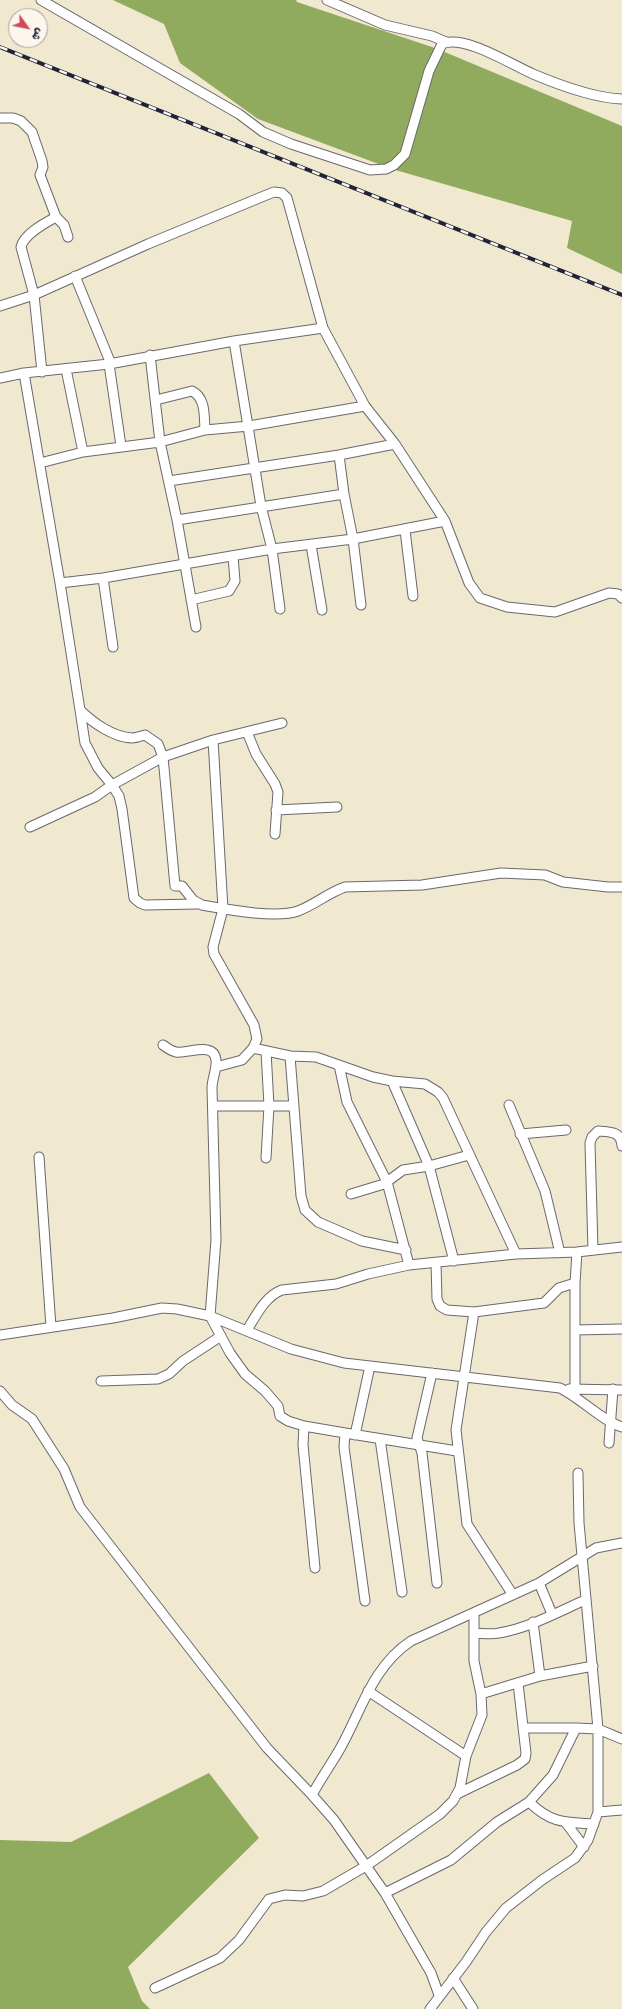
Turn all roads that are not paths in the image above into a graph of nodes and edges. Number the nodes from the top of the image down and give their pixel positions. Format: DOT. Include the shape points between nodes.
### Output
graph roads {
  1 [pos="41,0"];
  2 [pos="327,0"];
  3 [pos="446,42"];
  4 [pos="622,99"];
  5 [pos="0,118"];
  6 [pos="56,217"];
  7 [pos="68,237"];
  8 [pos="76,276"];
  9 [pos="34,295"];
  10 [pos="0,306"];
  11 [pos="323,328"];
  12 [pos="234,341"];
  13 [pos="150,356"];
  14 [pos="110,364"];
  15 [pos="66,369"];
  16 [pos="42,372"];
  17 [pos="24,374"];
  18 [pos="0,378"];
  19 [pos="156,400"];
  20 [pos="365,406"];
  21 [pos="249,426"];
  22 [pos="205,430"];
  23 [pos="160,442"];
  24 [pos="395,444"];
  25 [pos="121,446"];
  26 [pos="82,452"];
  27 [pos="339,455"];
  28 [pos="40,463"];
  29 [pos="254,467"];
  30 [pos="169,481"];
  31 [pos="344,494"];
  32 [pos="261,506"];
  33 [pos="177,520"];
  34 [pos="445,521"];
  35 [pos="405,530"];
  36 [pos="353,539"];
  37 [pos="311,545"];
  38 [pos="272,549"];
  39 [pos="233,556"];
  40 [pos="185,563"];
  41 [pos="103,578"];
  42 [pos="60,583"];
  43 [pos="413,596"];
  44 [pos="622,598"];
  45 [pos="192,600"];
  46 [pos="361,605"];
  47 [pos="280,609"];
  48 [pos="322,610"];
  49 [pos="196,626"];
  50 [pos="113,647"];
  51 [pos="80,710"];
  52 [pos="282,723"];
  53 [pos="247,732"];
  54 [pos="213,740"];
  55 [pos="163,757"];
  56 [pos="112,784"];
  57 [pos="337,807"];
  58 [pos="276,810"];
  59 [pos="30,827"];
  60 [pos="274,834"];
  61 [pos="622,886"];
  62 [pos="198,904"];
  63 [pos="224,908"];
  64 [pos="163,1045"];
  65 [pos="253,1048"];
  66 [pos="266,1051"];
  67 [pos="290,1056"];
  68 [pos="339,1065"];
  69 [pos="216,1067"];
  70 [pos="392,1081"];
  71 [pos="509,1105"];
  72 [pos="213,1106"];
  73 [pos="269,1106"];
  74 [pos="293,1106"];
  75 [pos="566,1130"];
  76 [pos="520,1134"];
  77 [pos="622,1146"];
  78 [pos="469,1155"];
  79 [pos="39,1157"];
  80 [pos="266,1158"];
  81 [pos="429,1166"];
  82 [pos="387,1182"];
  83 [pos="351,1194"];
  84 [pos="622,1247"];
  85 [pos="406,1250"];
  86 [pos="593,1250"];
  87 [pos="577,1252"];
  88 [pos="560,1253"];
  89 [pos="516,1254"];
  90 [pos="454,1260"];
  91 [pos="436,1263"];
  92 [pos="409,1265"];
  93 [pos="575,1283"];
  94 [pos="474,1312"];
  95 [pos="210,1316"];
  96 [pos="51,1327"];
  97 [pos="622,1328"];
  98 [pos="247,1330"];
  99 [pos="575,1330"];
  100 [pos="0,1335"];
  101 [pos="221,1336"];
  102 [pos="370,1366"];
  103 [pos="432,1373"];
  104 [pos="465,1378"];
  105 [pos="101,1381"];
  106 [pos="617,1389"];
  107 [pos="0,1391"];
  108 [pos="575,1392"];
  109 [pos="610,1421"];
  110 [pos="304,1426"];
  111 [pos="622,1427"];
  112 [pos="345,1433"];
  113 [pos="355,1435"];
  114 [pos="380,1439"];
  115 [pos="609,1443"];
  116 [pos="419,1446"];
  117 [pos="457,1451"];
  118 [pos="578,1472"];
  119 [pos="622,1544"];
  120 [pos="583,1556"];
  121 [pos="315,1568"];
  122 [pos="437,1583"];
  123 [pos="538,1583"];
  124 [pos="402,1592"];
  125 [pos="513,1595"];
  126 [pos="585,1600"];
  127 [pos="365,1601"];
  128 [pos="474,1613"];
  129 [pos="552,1614"];
  130 [pos="533,1622"];
  131 [pos="474,1633"];
  132 [pos="593,1666"];
  133 [pos="540,1676"];
  134 [pos="518,1683"];
  135 [pos="368,1692"];
  136 [pos="481,1694"];
  137 [pos="523,1728"];
  138 [pos="576,1728"];
  139 [pos="598,1730"];
  140 [pos="622,1740"];
  141 [pos="466,1756"];
  142 [pos="457,1794"];
  143 [pos="312,1795"];
  144 [pos="529,1802"];
  145 [pos="622,1810"];
  146 [pos="598,1812"];
  147 [pos="566,1824"];
  148 [pos="594,1824"];
  149 [pos="584,1847"];
  150 [pos="366,1866"];
  151 [pos="385,1893"];
  152 [pos="453,1978"];
  153 [pos="155,1988"];
  154 [pos="440,1995"];
  155 [pos="430,2009"];
  156 [pos="473,2009"];
  1 -- 3 [label="street" via="239,114 263,132 303,149 370,170 394,166 405,154 429,71 442,44"];
  2 -- 3 [label="street" via="385,25 432,36"];
  3 -- 4 [label="street" via="470,46 562,85"];
  5 -- 6 [label="street" via="21,121 32,132 42,161 40,175"];
  6 -- 7 [label="street" via="64,225"];
  6 -- 9 [label="street" via="44,223 22,243"];
  8 -- 9 [label="street"];
  8 -- 11 [label="street" via="278,192 287,198"];
  8 -- 14 [label="street"];
  9 -- 10 [label="street"];
  9 -- 16 [label="street"];
  11 -- 12 [label="street"];
  11 -- 20 [label="street"];
  12 -- 13 [label="street"];
  12 -- 21 [label="street"];
  13 -- 14 [label="street"];
  13 -- 19 [label="street"];
  14 -- 15 [label="street"];
  14 -- 25 [label="street"];
  15 -- 16 [label="street"];
  15 -- 26 [label="street"];
  16 -- 17 [label="street"];
  17 -- 18 [label="street"];
  17 -- 28 [label="street"];
  19 -- 22 [label="street" via="192,391 196,393 202,400"];
  19 -- 23 [label="street"];
  20 -- 21 [label="street"];
  20 -- 24 [label="street"];
  21 -- 22 [label="street"];
  21 -- 29 [label="street"];
  22 -- 23 [label="street"];
  23 -- 25 [label="street"];
  23 -- 30 [label="street"];
  24 -- 27 [label="street"];
  24 -- 34 [label="street"];
  25 -- 26 [label="street"];
  26 -- 28 [label="street"];
  27 -- 29 [label="street"];
  27 -- 31 [label="street"];
  28 -- 42 [label="street"];
  29 -- 30 [label="street"];
  29 -- 32 [label="street"];
  30 -- 33 [label="street"];
  31 -- 32 [label="street"];
  31 -- 36 [label="street"];
  32 -- 33 [label="street"];
  32 -- 38 [label="street"];
  33 -- 40 [label="street"];
  34 -- 35 [label="street"];
  34 -- 44 [label="street" via="469,583 480,598 489,602 507,607 555,612 609,592"];
  35 -- 36 [label="street"];
  35 -- 43 [label="street"];
  36 -- 37 [label="street"];
  36 -- 46 [label="street"];
  37 -- 38 [label="street"];
  37 -- 48 [label="street"];
  38 -- 39 [label="street"];
  38 -- 47 [label="street"];
  39 -- 40 [label="street"];
  39 -- 45 [label="street" via="235,581 232,587 225,593"];
  40 -- 41 [label="street"];
  40 -- 45 [label="street"];
  41 -- 42 [label="street"];
  41 -- 50 [label="street"];
  42 -- 51 [label="street"];
  45 -- 49 [label="street"];
  51 -- 55 [label="street" via="110,732 132,738 145,735 158,744"];
  51 -- 56 [label="street" via="85,743 98,768"];
  52 -- 53 [label="street"];
  53 -- 54 [label="street"];
  53 -- 58 [label="street" via="256,754 276,784"];
  54 -- 55 [label="street"];
  54 -- 63 [label="street"];
  55 -- 56 [label="street"];
  55 -- 62 [label="street" via="175,886 182,886"];
  56 -- 59 [label="street" via="95,797"];
  56 -- 62 [label="street" via="122,809 134,898 145,905"];
  57 -- 58 [label="street"];
  58 -- 60 [label="street"];
  61 -- 63 [label="street" via="563,882 545,875 501,873 422,885 345,888 335,890 298,911 281,914"];
  62 -- 63 [label="street"];
  63 -- 65 [label="street" via="213,947 214,954 256,1031"];
  64 -- 69 [label="street" via="175,1052 209,1050 215,1056"];
  65 -- 66 [label="street"];
  65 -- 69 [label="street" via="242,1060"];
  66 -- 67 [label="street"];
  66 -- 73 [label="street"];
  67 -- 68 [label="street" via="312,1056"];
  67 -- 74 [label="street"];
  68 -- 70 [label="street"];
  68 -- 82 [label="street" via="347,1102"];
  69 -- 72 [label="street" via="212,1082"];
  70 -- 78 [label="street" via="425,1084 438,1092"];
  70 -- 81 [label="street"];
  71 -- 76 [label="street"];
  72 -- 73 [label="street"];
  72 -- 95 [label="street" via="216,1240"];
  73 -- 74 [label="street"];
  73 -- 80 [label="street"];
  74 -- 85 [label="street" via="300,1196 309,1216 362,1241"];
  75 -- 76 [label="street"];
  76 -- 88 [label="street" via="545,1191"];
  77 -- 86 [label="street" via="620,1136 614,1132 598,1131 590,1143"];
  78 -- 81 [label="street"];
  78 -- 89 [label="street"];
  79 -- 96 [label="street"];
  81 -- 82 [label="street" via="403,1170"];
  81 -- 90 [label="street"];
  82 -- 83 [label="street"];
  82 -- 85 [label="street"];
  84 -- 86 [label="street"];
  85 -- 92 [label="street"];
  86 -- 87 [label="street"];
  87 -- 88 [label="street"];
  87 -- 93 [label="street"];
  88 -- 89 [label="street"];
  89 -- 90 [label="street"];
  90 -- 91 [label="street"];
  91 -- 92 [label="street"];
  91 -- 94 [label="street" via="437,1299 440,1306 447,1310"];
  92 -- 98 [label="street" via="336,1284 276,1292 267,1300"];
  93 -- 94 [label="street" via="558,1288 544,1303"];
  93 -- 99 [label="street"];
  94 -- 104 [label="street"];
  95 -- 96 [label="street" via="162,1308"];
  95 -- 98 [label="street"];
  95 -- 101 [label="street"];
  96 -- 100 [label="street"];
  97 -- 99 [label="street"];
  98 -- 102 [label="street" via="291,1350 323,1359"];
  99 -- 108 [label="street"];
  101 -- 105 [label="street" via="183,1361 169,1374 158,1379"];
  101 -- 110 [label="street" via="245,1374 278,1406 280,1416"];
  102 -- 103 [label="street"];
  102 -- 113 [label="street"];
  103 -- 104 [label="street"];
  103 -- 116 [label="street" via="417,1438"];
  104 -- 108 [label="street" via="560,1388"];
  104 -- 117 [label="street" via="456,1430"];
  106 -- 108 [label="street"];
  106 -- 109 [label="street"];
  107 -- 143 [label="street" via="12,1405 32,1419 64,1469 80,1507 267,1748"];
  108 -- 109 [label="street"];
  109 -- 111 [label="street"];
  109 -- 115 [label="street"];
  110 -- 112 [label="street"];
  110 -- 121 [label="street" via="303,1445"];
  112 -- 113 [label="street"];
  112 -- 127 [label="street" via="344,1447"];
  113 -- 114 [label="street"];
  114 -- 116 [label="street"];
  114 -- 124 [label="street"];
  116 -- 117 [label="street"];
  116 -- 122 [label="street" via="422,1453"];
  117 -- 125 [label="street" via="467,1524"];
  118 -- 120 [label="street" via="579,1523"];
  119 -- 120 [label="street" via="596,1548"];
  120 -- 123 [label="street"];
  120 -- 126 [label="street"];
  123 -- 125 [label="street"];
  123 -- 129 [label="street"];
  125 -- 128 [label="street"];
  126 -- 129 [label="street"];
  126 -- 132 [label="street"];
  128 -- 131 [label="street"];
  128 -- 135 [label="street" via="411,1640 400,1648 380,1669"];
  129 -- 130 [label="street"];
  130 -- 131 [label="street" via="499,1633"];
  130 -- 133 [label="street"];
  131 -- 136 [label="street" via="474,1661"];
  132 -- 133 [label="street"];
  132 -- 139 [label="street"];
  133 -- 134 [label="street"];
  134 -- 136 [label="street"];
  134 -- 137 [label="street"];
  135 -- 141 [label="street"];
  135 -- 143 [label="street" via="340,1748"];
  136 -- 141 [label="street" via="482,1715"];
  137 -- 138 [label="street"];
  137 -- 142 [label="street" via="526,1753 522,1762"];
  138 -- 139 [label="street"];
  138 -- 144 [label="street" via="553,1776"];
  139 -- 140 [label="street"];
  139 -- 146 [label="street"];
  141 -- 142 [label="street"];
  142 -- 150 [label="street" via="440,1814"];
  143 -- 150 [label="street" via="334,1820"];
  144 -- 147 [label="street" via="551,1818"];
  144 -- 151 [label="street" via="497,1822 451,1860"];
  145 -- 146 [label="street"];
  146 -- 148 [label="street"];
  147 -- 148 [label="street"];
  147 -- 149 [label="street"];
  148 -- 149 [label="street"];
  149 -- 152 [label="street" via="575,1858 506,1908"];
  150 -- 151 [label="street"];
  150 -- 153 [label="street" via="324,1891 269,1899 239,1940 220,1958"];
  151 -- 154 [label="street" via="431,1972"];
  152 -- 154 [label="street"];
  152 -- 156 [label="street"];
  154 -- 155 [label="street"];
}
